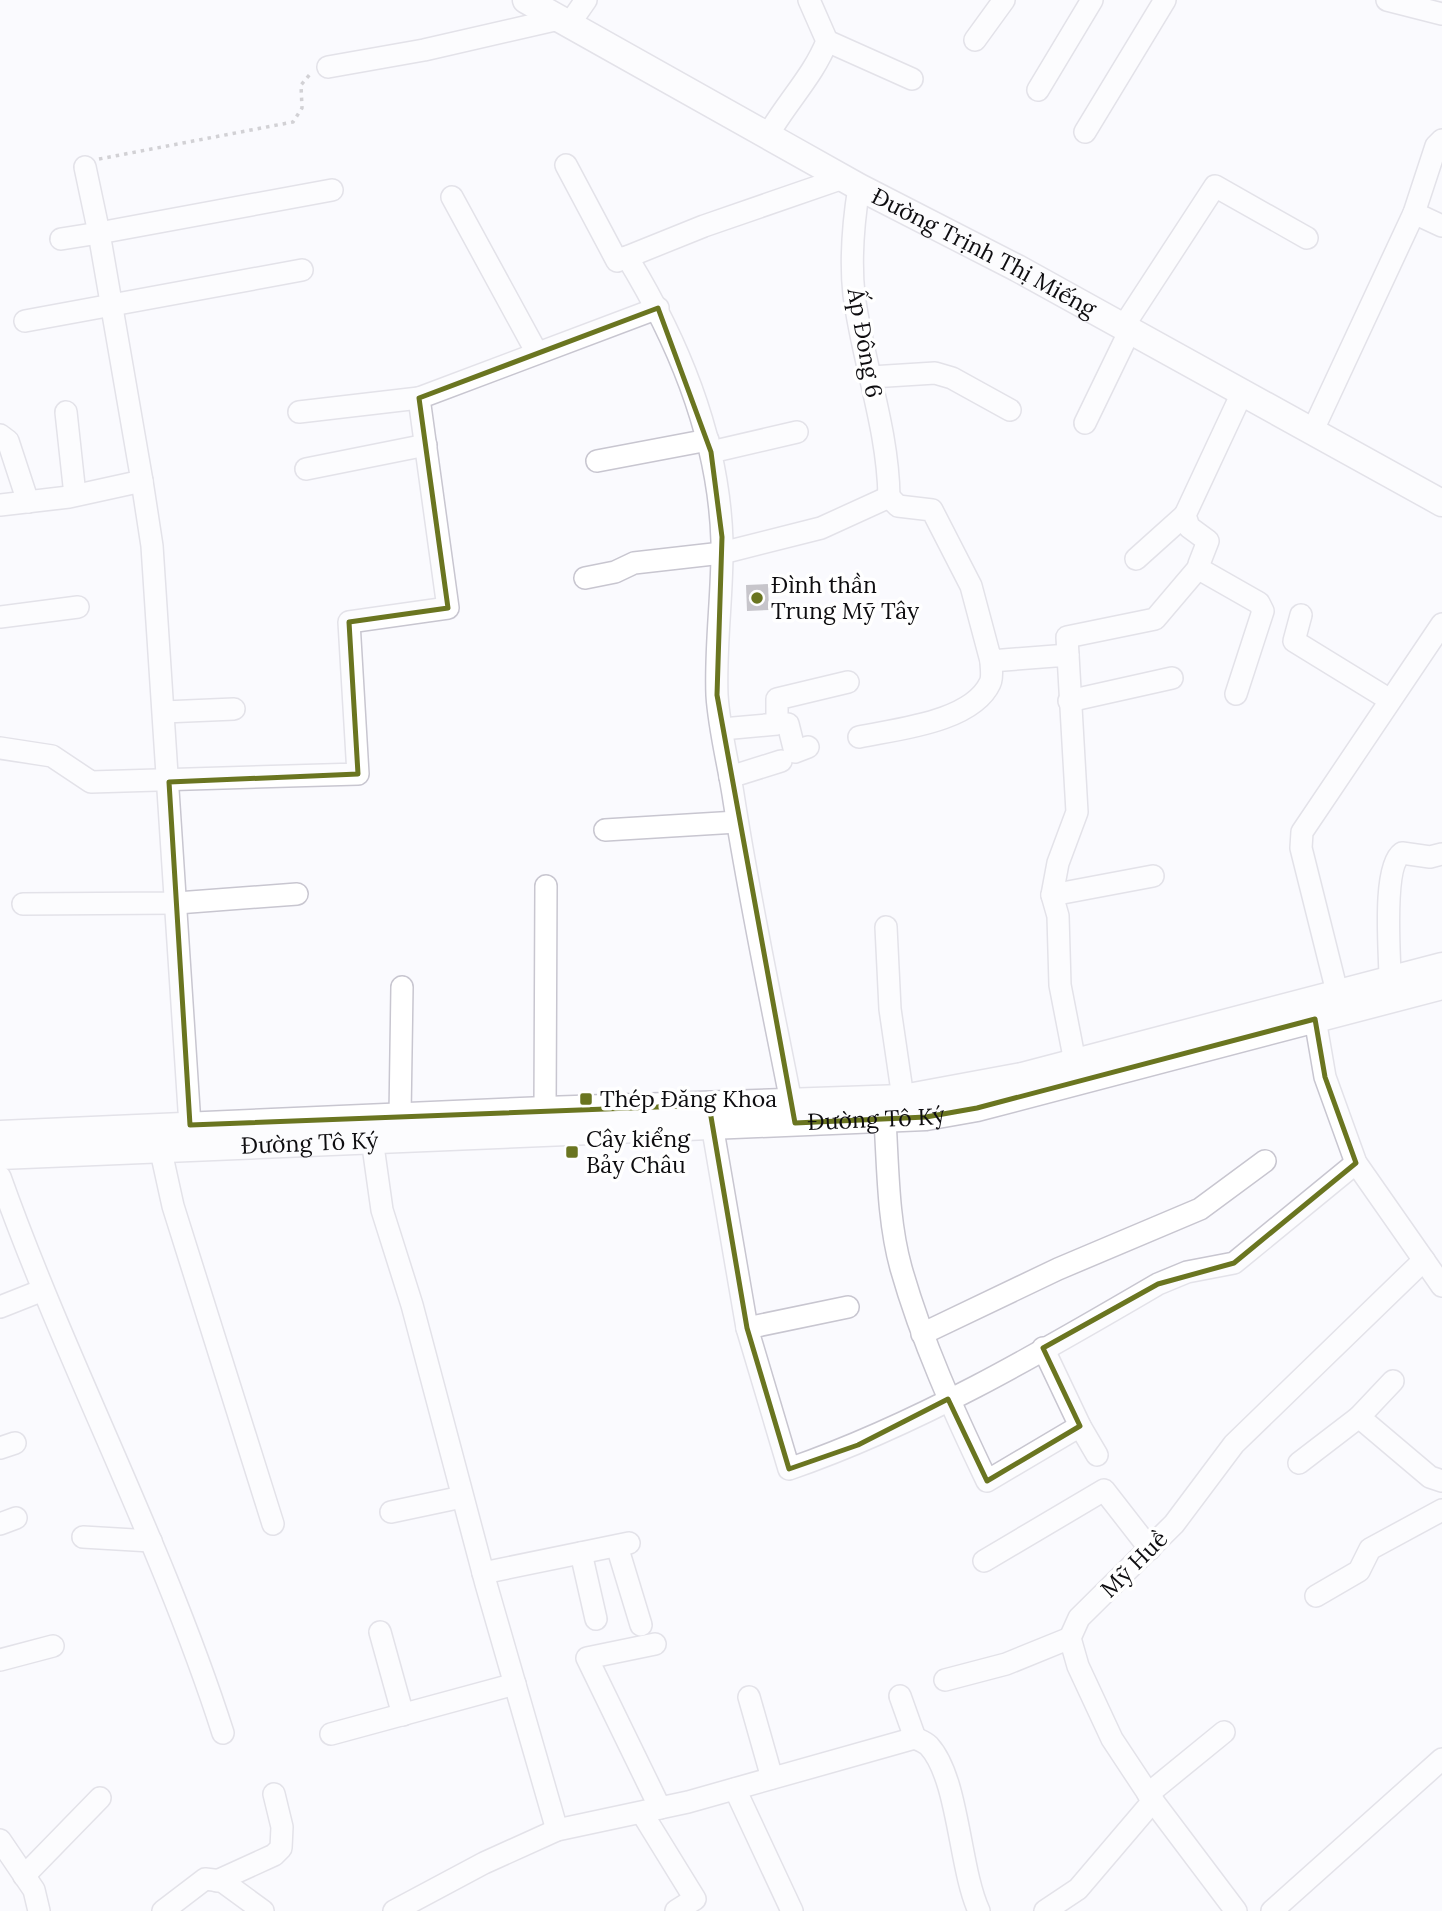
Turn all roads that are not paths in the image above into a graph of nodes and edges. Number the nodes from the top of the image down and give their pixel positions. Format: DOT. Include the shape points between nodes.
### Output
graph roads {
  1 [pos="526,0"];
  2 [pos="586,0"];
  3 [pos="809,0"];
  4 [pos="1004,0"];
  5 [pos="1092,0"];
  6 [pos="1165,0"];
  7 [pos="1387,0"];
  8 [pos="1442,14"];
  9 [pos="565,21"];
  10 [pos="975,40"];
  11 [pos="827,41"];
  12 [pos="328,66"];
  13 [pos="912,79"];
  14 [pos="1038,90"];
  15 [pos="1085,132"];
  16 [pos="768,135"];
  17 [pos="1442,141"];
  18 [pos="566,165"];
  19 [pos="85,167"];
  20 [pos="851,183"];
  21 [pos="332,190"];
  22 [pos="452,197"];
  23 [pos="1414,213"];
  24 [pos="1442,226"];
  25 [pos="99,233"];
  26 [pos="1307,238"];
  27 [pos="61,239"];
  28 [pos="627,257"];
  29 [pos="302,270"];
  30 [pos="111,305"];
  31 [pos="658,308"];
  32 [pos="25,321"];
  33 [pos="1126,329"];
  34 [pos="537,353"];
  35 [pos="871,377"];
  36 [pos="1242,393"];
  37 [pos="419,398"];
  38 [pos="1010,410"];
  39 [pos="66,412"];
  40 [pos="299,412"];
  41 [pos="1086,423"];
  42 [pos="797,432"];
  43 [pos="1312,432"];
  44 [pos="0,435"];
  45 [pos="426,445"];
  46 [pos="710,446"];
  47 [pos="597,461"];
  48 [pos="306,469"];
  49 [pos="142,481"];
  50 [pos="75,495"];
  51 [pos="889,497"];
  52 [pos="28,502"];
  53 [pos="1442,503"];
  54 [pos="0,505"];
  55 [pos="1185,515"];
  56 [pos="722,553"];
  57 [pos="1136,559"];
  58 [pos="1200,566"];
  59 [pos="585,578"];
  60 [pos="78,607"];
  61 [pos="1301,615"];
  62 [pos="0,617"];
  63 [pos="1442,624"];
  64 [pos="1067,646"];
  65 [pos="991,661"];
  66 [pos="1172,678"];
  67 [pos="848,682"];
  68 [pos="1236,694"];
  69 [pos="1390,700"];
  70 [pos="1069,701"];
  71 [pos="234,709"];
  72 [pos="164,712"];
  73 [pos="789,723"];
  74 [pos="722,729"];
  75 [pos="859,737"];
  76 [pos="808,747"];
  77 [pos="0,748"];
  78 [pos="781,761"];
  79 [pos="730,777"];
  80 [pos="169,782"];
  81 [pos="737,822"];
  82 [pos="605,830"];
  83 [pos="1442,855"];
  84 [pos="1153,876"];
  85 [pos="546,886"];
  86 [pos="297,894"];
  87 [pos="1052,895"];
  88 [pos="177,903"];
  89 [pos="23,904"];
  90 [pos="886,927"];
  91 [pos="1442,966"];
  92 [pos="1390,979"];
  93 [pos="1442,986"];
  94 [pos="402,987"];
  95 [pos="1338,992"];
  96 [pos="1315,1019"];
  97 [pos="1075,1062"];
  98 [pos="903,1098"];
  99 [pos="545,1110"];
  100 [pos="793,1113"];
  101 [pos="400,1116"];
  102 [pos="710,1116"];
  103 [pos="885,1120"];
  104 [pos="190,1125"];
  105 [pos="0,1134"];
  106 [pos="372,1139"];
  107 [pos="160,1147"];
  108 [pos="0,1156"];
  109 [pos="1265,1161"];
  110 [pos="1356,1163"];
  111 [pos="0,1177"];
  112 [pos="1424,1260"];
  113 [pos="1440,1279"];
  114 [pos="43,1290"];
  115 [pos="0,1307"];
  116 [pos="848,1307"];
  117 [pos="747,1328"];
  118 [pos="922,1334"];
  119 [pos="1043,1348"];
  120 [pos="1393,1381"];
  121 [pos="948,1399"];
  122 [pos="1359,1417"];
  123 [pos="1080,1426"];
  124 [pos="1097,1455"];
  125 [pos="1299,1463"];
  126 [pos="1442,1481"];
  127 [pos="463,1497"];
  128 [pos="1442,1510"];
  129 [pos="391,1512"];
  130 [pos="273,1524"];
  131 [pos="83,1537"];
  132 [pos="151,1541"];
  133 [pos="1150,1549"];
  134 [pos="582,1553"];
  135 [pos="984,1561"];
  136 [pos="483,1573"];
  137 [pos="1316,1596"];
  138 [pos="596,1619"];
  139 [pos="641,1625"];
  140 [pos="380,1632"];
  141 [pos="1070,1638"];
  142 [pos="655,1644"];
  143 [pos="53,1646"];
  144 [pos="0,1660"];
  145 [pos="945,1679"];
  146 [pos="515,1684"];
  147 [pos="900,1696"];
  148 [pos="749,1697"];
  149 [pos="402,1715"];
  150 [pos="1224,1732"];
  151 [pos="223,1733"];
  152 [pos="331,1734"];
  153 [pos="915,1738"];
  154 [pos="1442,1759"];
  155 [pos="772,1778"];
  156 [pos="734,1789"];
  157 [pos="274,1794"];
  158 [pos="1150,1797"];
  159 [pos="100,1798"];
  160 [pos="651,1810"];
  161 [pos="557,1830"];
  162 [pos="0,1840"];
  163 [pos="24,1876"];
  164 [pos="217,1881"];
  165 [pos="697,1905"];
  166 [pos="39,1911"];
  167 [pos="163,1911"];
  168 [pos="263,1911"];
  169 [pos="394,1911"];
  170 [pos="676,1911"];
  171 [pos="792,1911"];
  172 [pos="979,1911"];
  173 [pos="1045,1911"];
  174 [pos="1236,1911"];
  175 [pos="1272,1911"];
  1 -- 9 [label="main road, Đường Trịnh Thị Miếng"];
  2 -- 9 [label="street"];
  3 -- 11 [label="street"];
  4 -- 10 [label="street"];
  5 -- 14 [label="street"];
  6 -- 15 [label="street"];
  7 -- 8 [label="street"];
  9 -- 12 [label="street"];
  9 -- 16 [label="main road, Đường Trịnh Thị Miếng"];
  11 -- 13 [label="street"];
  11 -- 16 [label="street"];
  16 -- 20 [label="main road, Đường Trịnh Thị Miếng"];
  17 -- 23 [label="street" via="1436,146"];
  18 -- 28 [label="street" via="617,261"];
  19 -- 25 [label="street"];
  20 -- 28 [label="street" via="704,226"];
  20 -- 33 [label="main road, Đường Trịnh Thị Miếng"];
  20 -- 35 [label="street, Ấp Đông 6" via="853,281"];
  21 -- 25 [label="street"];
  22 -- 34 [label="street"];
  23 -- 24 [label="street"];
  23 -- 43 [label="street"];
  25 -- 27 [label="street"];
  25 -- 30 [label="street"];
  26 -- 33 [label="street" via="1214,186"];
  28 -- 31 [label="street"];
  29 -- 30 [label="street"];
  30 -- 32 [label="street"];
  30 -- 49 [label="street"];
  31 -- 34 [label="street"];
  31 -- 46 [label="street"];
  33 -- 36 [label="main road, Đường Trịnh Thị Miếng"];
  33 -- 41 [label="street"];
  34 -- 37 [label="street"];
  35 -- 38 [label="street" via="935,373"];
  35 -- 51 [label="street, Ấp Đông 6" via="887,452"];
  36 -- 43 [label="main road, Đường Trịnh Thị Miếng"];
  36 -- 55 [label="street"];
  37 -- 40 [label="street"];
  37 -- 45 [label="street"];
  39 -- 50 [label="street"];
  42 -- 46 [label="street"];
  43 -- 53 [label="main road, Đường Trịnh Thị Miếng"];
  44 -- 52 [label="street" via="8,441"];
  45 -- 48 [label="street"];
  45 -- 80 [label="street" via="448,608 349,622 358,774"];
  46 -- 47 [label="street"];
  46 -- 56 [label="street"];
  49 -- 50 [label="street"];
  49 -- 72 [label="street" via="152,546"];
  50 -- 52 [label="street"];
  51 -- 56 [label="street" via="821,528"];
  51 -- 65 [label="street" via="898,506 932,510 971,586"];
  52 -- 54 [label="street"];
  55 -- 57 [label="street"];
  55 -- 58 [label="street" via="1189,527 1208,541"];
  56 -- 59 [label="street" via="634,563"];
  56 -- 74 [label="street" via="717,695"];
  58 -- 64 [label="street" via="1155,619"];
  58 -- 68 [label="street" via="1259,603 1263,611"];
  60 -- 62 [label="street"];
  61 -- 69 [label="street" via="1294,641"];
  63 -- 69 [label="street"];
  64 -- 65 [label="street"];
  64 -- 70 [label="street"];
  65 -- 75 [label="street" via="992,680 984,693 946,720"];
  66 -- 70 [label="street"];
  67 -- 73 [label="street" via="777,699"];
  69 -- 95 [label="street" via="1301,832 1301,848"];
  70 -- 87 [label="street" via="1077,812"];
  71 -- 72 [label="street"];
  72 -- 80 [label="street"];
  73 -- 74 [label="street"];
  73 -- 76 [label="street" via="795,752"];
  74 -- 79 [label="street"];
  77 -- 80 [label="street" via="52,756 90,782"];
  78 -- 79 [label="street"];
  79 -- 81 [label="street"];
  80 -- 88 [label="street"];
  81 -- 82 [label="street"];
  81 -- 100 [label="street"];
  83 -- 92 [label="street" via="1402,853 1395,859 1390,884"];
  84 -- 87 [label="street"];
  85 -- 99 [label="street"];
  86 -- 88 [label="street"];
  87 -- 97 [label="street" via="1058,916 1060,985"];
  88 -- 89 [label="street"];
  88 -- 104 [label="street"];
  90 -- 98 [label="street" via="890,1009"];
  91 -- 92 [label="main road, Đường Tô Ký"];
  92 -- 95 [label="main road, Đường Tô Ký"];
  93 -- 96 [label="main road, Đường Tô Ký"];
  94 -- 101 [label="street"];
  95 -- 97 [label="main road, Đường Tô Ký"];
  96 -- 103 [label="main road, Đường Tô Ký" via="978,1108"];
  96 -- 110 [label="street" via="1325,1077"];
  97 -- 98 [label="main road, Đường Tô Ký"];
  98 -- 100 [label="main road, Đường Tô Ký"];
  99 -- 101 [label="main road, Đường Tô Ký"];
  99 -- 102 [label="main road, Đường Tô Ký"];
  100 -- 102 [label="main road, Đường Tô Ký"];
  100 -- 103 [label="main road, Đường Tô Ký"];
  101 -- 104 [label="main road, Đường Tô Ký"];
  102 -- 106 [label="main road, Đường Tô Ký"];
  102 -- 117 [label="street"];
  103 -- 118 [label="street" via="890,1200 901,1266"];
  104 -- 105 [label="main road, Đường Tô Ký"];
  106 -- 107 [label="main road, Đường Tô Ký"];
  106 -- 127 [label="street" via="382,1210"];
  107 -- 108 [label="main road, Đường Tô Ký"];
  107 -- 130 [label="street" via="173,1206"];
  109 -- 118 [label="street" via="1200,1209 1058,1269"];
  110 -- 112 [label="street"];
  110 -- 119 [label="street" via="1234,1263 1187,1272 1158,1284"];
  111 -- 114 [label="street"];
  112 -- 113 [label="street"];
  112 -- 133 [label="street, Mỹ Huề" via="1234,1444"];
  114 -- 115 [label="street"];
  114 -- 132 [label="street"];
  116 -- 117 [label="street"];
  117 -- 121 [label="street" via="789,1469 858,1445"];
  118 -- 121 [label="street"];
  119 -- 121 [label="street"];
  119 -- 123 [label="street"];
  120 -- 122 [label="street"];
  121 -- 123 [label="street" via="987,1481"];
  122 -- 125 [label="street"];
  122 -- 126 [label="street"];
  123 -- 124 [label="street"];
  127 -- 129 [label="street"];
  127 -- 136 [label="street"];
  128 -- 137 [label="street" via="1370,1549 1359,1571"];
  131 -- 132 [label="street"];
  132 -- 151 [label="street" via="196,1648"];
  133 -- 135 [label="street" via="1104,1490"];
  133 -- 141 [label="street, Mỹ Huề" via="1079,1618"];
  134 -- 136 [label="street"];
  134 -- 138 [label="street"];
  134 -- 139 [label="street" via="623,1544"];
  136 -- 146 [label="street"];
  140 -- 149 [label="street"];
  141 -- 145 [label="street" via="1006,1664"];
  141 -- 158 [label="street" via="1112,1739"];
  142 -- 160 [label="street" via="587,1658"];
  143 -- 144 [label="street"];
  146 -- 149 [label="street"];
  146 -- 161 [label="street"];
  147 -- 153 [label="street"];
  148 -- 155 [label="street"];
  149 -- 152 [label="street"];
  150 -- 158 [label="street"];
  153 -- 155 [label="street"];
  153 -- 172 [label="street" via="928,1745 947,1787"];
  154 -- 175 [label="street"];
  155 -- 156 [label="street"];
  156 -- 160 [label="street"];
  156 -- 171 [label="street"];
  157 -- 164 [label="street" via="282,1827 281,1848"];
  158 -- 173 [label="street" via="1078,1889"];
  158 -- 174 [label="street"];
  159 -- 163 [label="street"];
  160 -- 161 [label="street"];
  160 -- 165 [label="street"];
  161 -- 169 [label="street"];
  162 -- 163 [label="street"];
  163 -- 166 [label="street" via="34,1890"];
  164 -- 167 [label="street" via="205,1879"];
  164 -- 168 [label="street"];
  165 -- 170 [label="street"];
}
